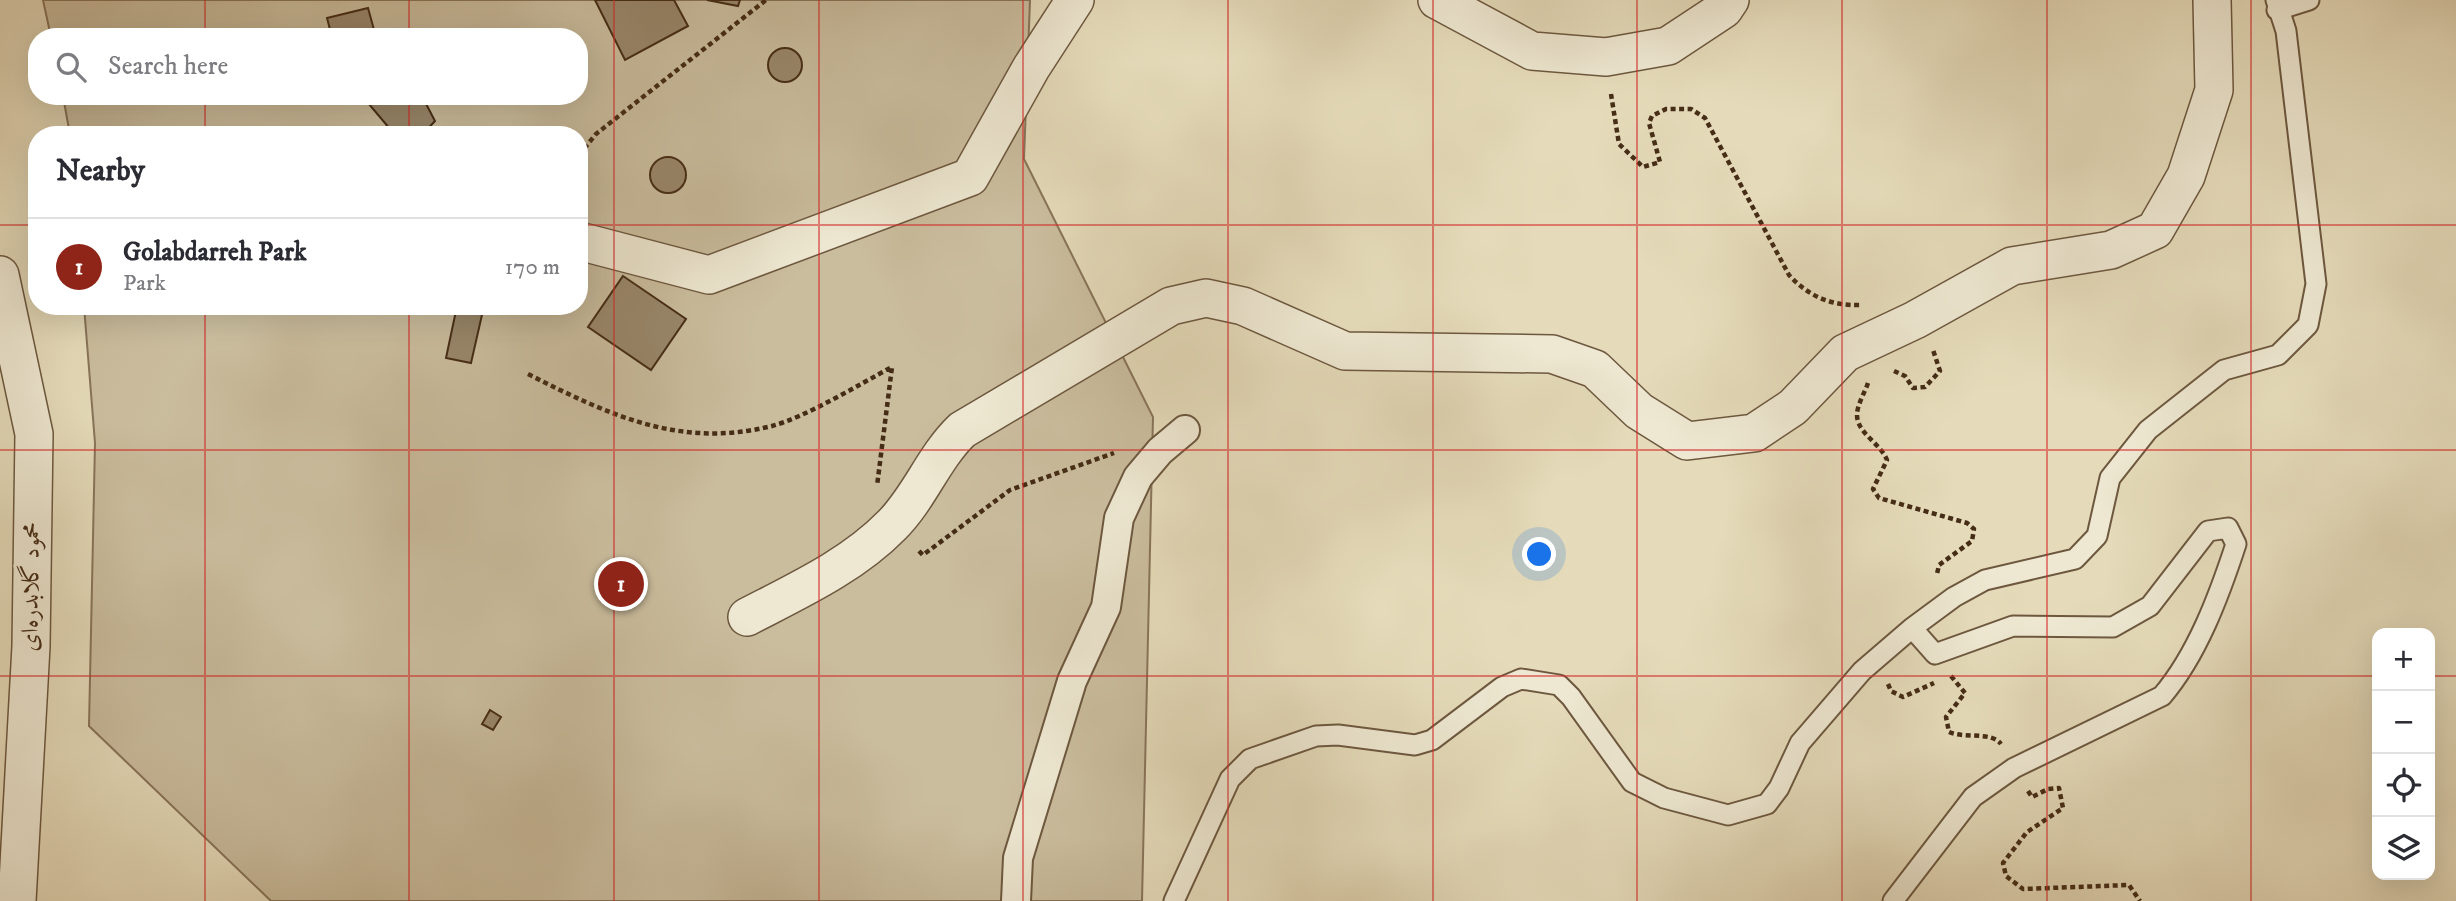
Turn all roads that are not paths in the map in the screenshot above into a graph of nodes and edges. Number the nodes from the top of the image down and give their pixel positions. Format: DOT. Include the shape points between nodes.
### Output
graph roads {
  1 [pos="1075,0"];
  2 [pos="1437,0"];
  3 [pos="1730,0"];
  4 [pos="2212,0"];
  5 [pos="2309,0"];
  6 [pos="2277,5"];
  7 [pos="588,243"];
  8 [pos="0,275"];
  9 [pos="1185,430"];
  10 [pos="747,617"];
  11 [pos="1912,628"];
  12 [pos="17,901"];
  13 [pos="1016,901"];
  14 [pos="1174,901"];
  15 [pos="1893,901"];
  1 -- 7 [label="street" via="970,177 709,275"];
  2 -- 3 [label="street" via="1532,51 1606,57 1668,46 1724,9"];
  4 -- 10 [label="street" via="2214,90 2186,176 2155,230 2111,250 2012,266 1845,353 1793,407 1754,433 1687,441 1639,411 1595,369 1552,354 1345,351 1243,306 1206,298 1171,306 962,430 944,448 894,523 847,561"];
  5 -- 6 [label="lane"];
  6 -- 11 [label="lane" via="2286,31 2316,284 2308,325 2278,355 2224,370 2148,430 2110,478 2097,536 2075,559 1985,580"];
  8 -- 12 [label="street, محمود گلابدره‌ای" via="34,434 31,646"];
  9 -- 13 [label="street" via="1138,477 1119,517 1107,607 1072,681 1018,858"];
  11 -- 14 [label="lane" via="1875,658 1800,743 1767,804 1728,815 1664,798 1632,782 1572,697 1559,685 1521,679 1502,687 1432,740 1415,745 1316,736 1250,759 1230,779"];
  11 -- 15 [label="lane" via="1935,654 2012,626 2113,627 2150,606 2208,531 2228,528 2236,544 2179,676 2162,696 2014,768 1973,797"];
}
